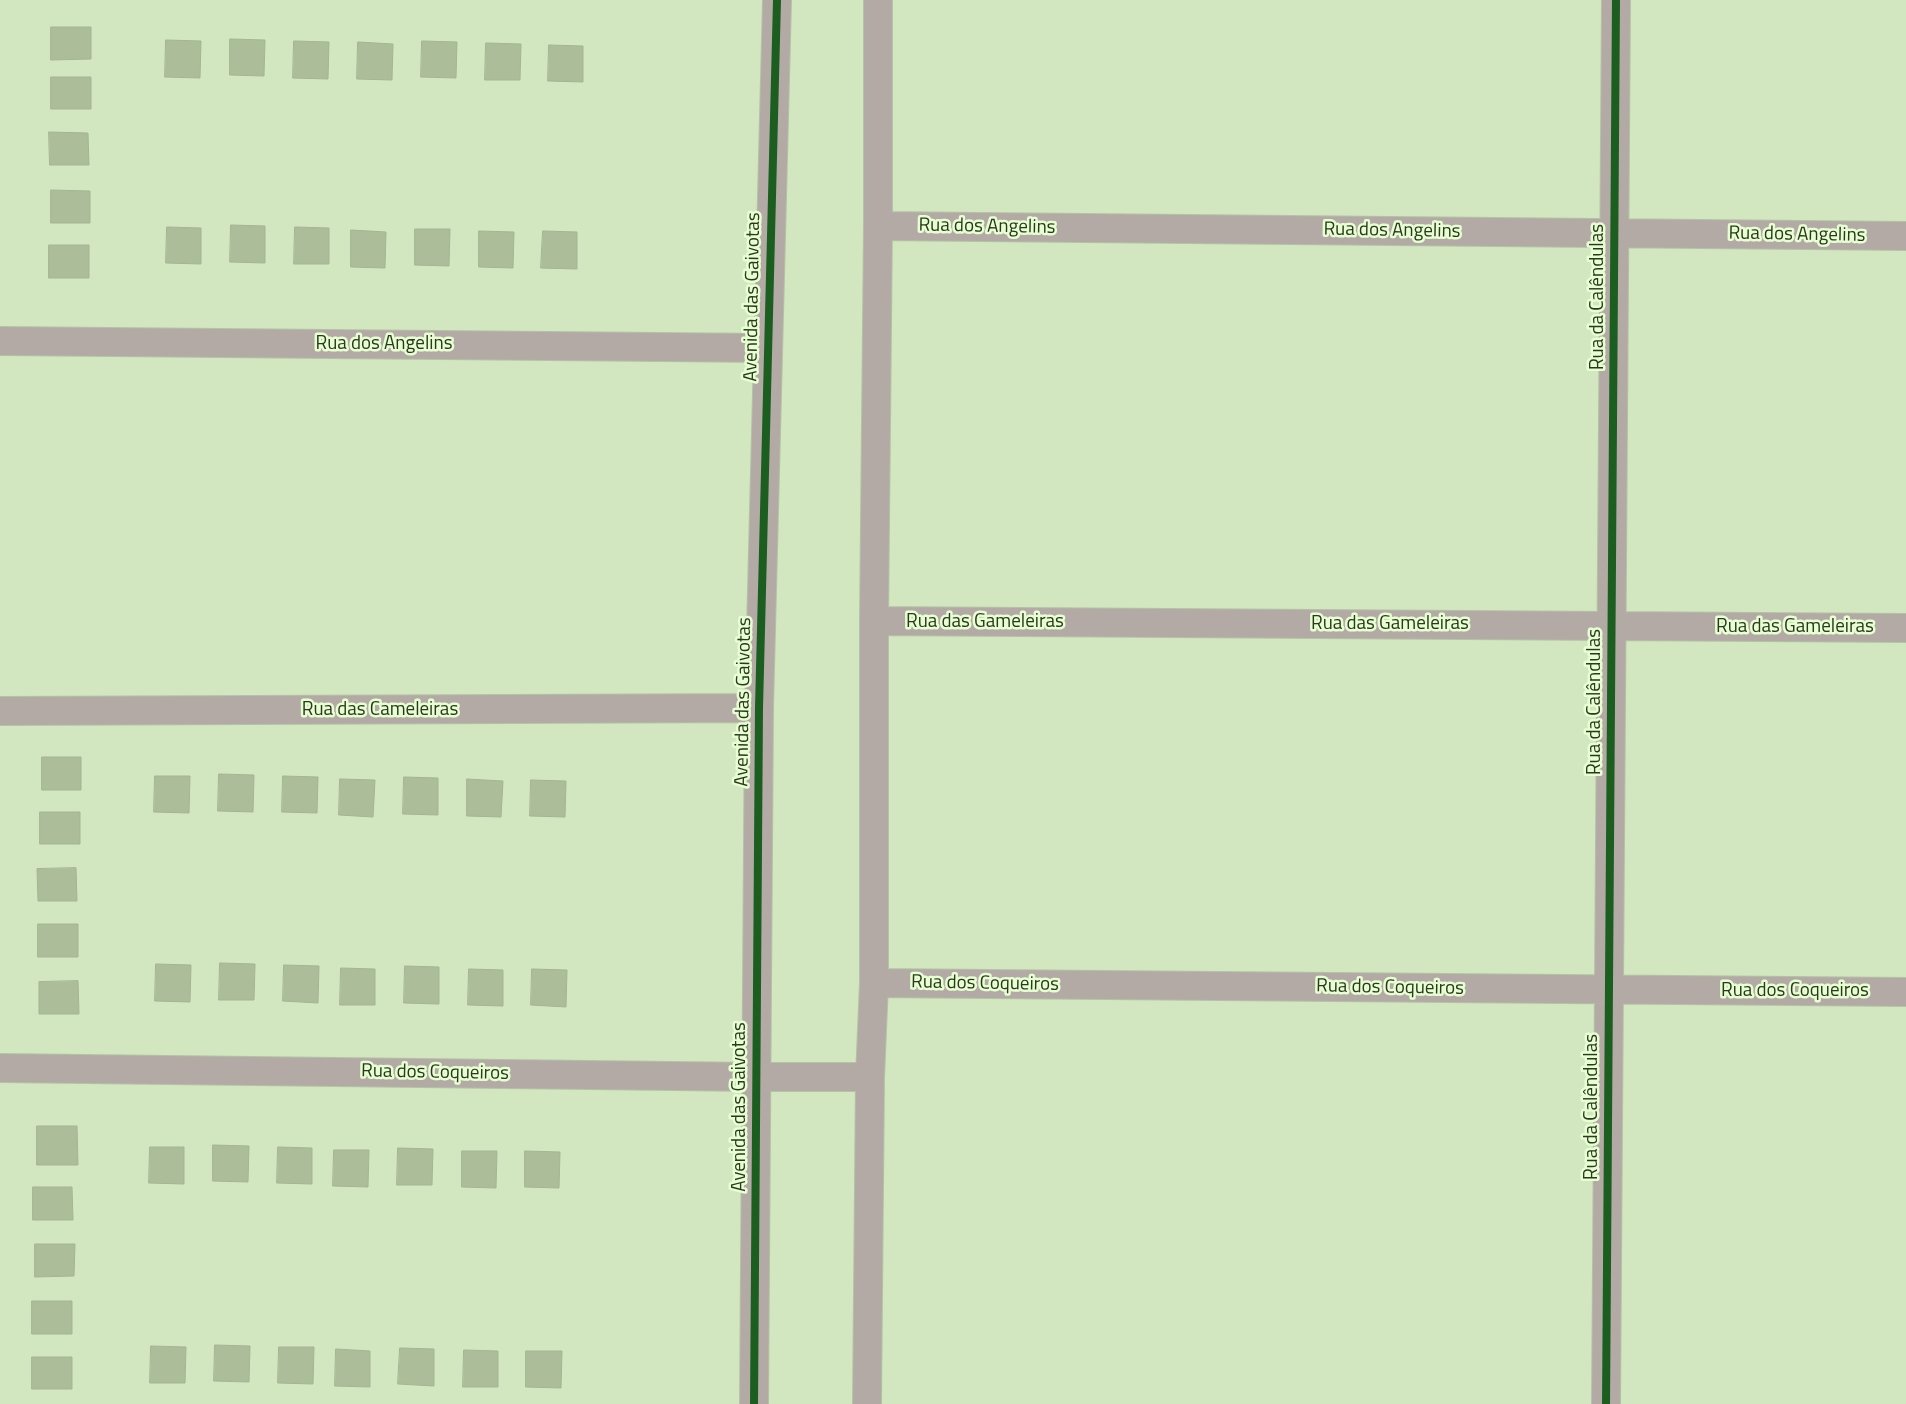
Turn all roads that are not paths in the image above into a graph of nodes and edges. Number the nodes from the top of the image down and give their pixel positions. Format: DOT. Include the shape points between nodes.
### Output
graph roads {
  1 [pos="777,0"];
  2 [pos="878,0"];
  3 [pos="1616,0"];
  4 [pos="878,226"];
  5 [pos="1615,233"];
  6 [pos="1906,236"];
  7 [pos="0,341"];
  8 [pos="768,348"];
  9 [pos="874,621"];
  10 [pos="1612,626"];
  11 [pos="1906,628"];
  12 [pos="759,708"];
  13 [pos="0,711"];
  14 [pos="874,983"];
  15 [pos="1609,990"];
  16 [pos="1906,992"];
  17 [pos="0,1068"];
  18 [pos="756,1077"];
  19 [pos="870,1077"];
  20 [pos="754,1404"];
  21 [pos="867,1404"];
  22 [pos="1606,1404"];
  1 -- 8 [label="street, Avenida das Gaivotas"];
  2 -- 4 [label="street"];
  3 -- 5 [label="street, Rua da Calêndulas"];
  4 -- 5 [label="street, Rua dos Angelins"];
  4 -- 9 [label="street"];
  5 -- 6 [label="street, Rua dos Angelins"];
  5 -- 10 [label="street, Rua da Calêndulas"];
  7 -- 8 [label="street, Rua dos Angelins"];
  8 -- 12 [label="street, Avenida das Gaivotas"];
  9 -- 10 [label="street, Rua das Gameleiras"];
  9 -- 14 [label="street"];
  10 -- 11 [label="street, Rua das Gameleiras"];
  10 -- 15 [label="street, Rua da Calêndulas"];
  12 -- 13 [label="street, Rua das Cameleiras"];
  12 -- 18 [label="street, Avenida das Gaivotas"];
  14 -- 15 [label="street, Rua dos Coqueiros"];
  14 -- 19 [label="street"];
  15 -- 16 [label="street, Rua dos Coqueiros"];
  15 -- 22 [label="street, Rua da Calêndulas"];
  17 -- 18 [label="street, Rua dos Coqueiros"];
  18 -- 19 [label="street, Rua dos Coqueiros"];
  18 -- 20 [label="street, Avenida das Gaivotas"];
  19 -- 21 [label="street"];
}
